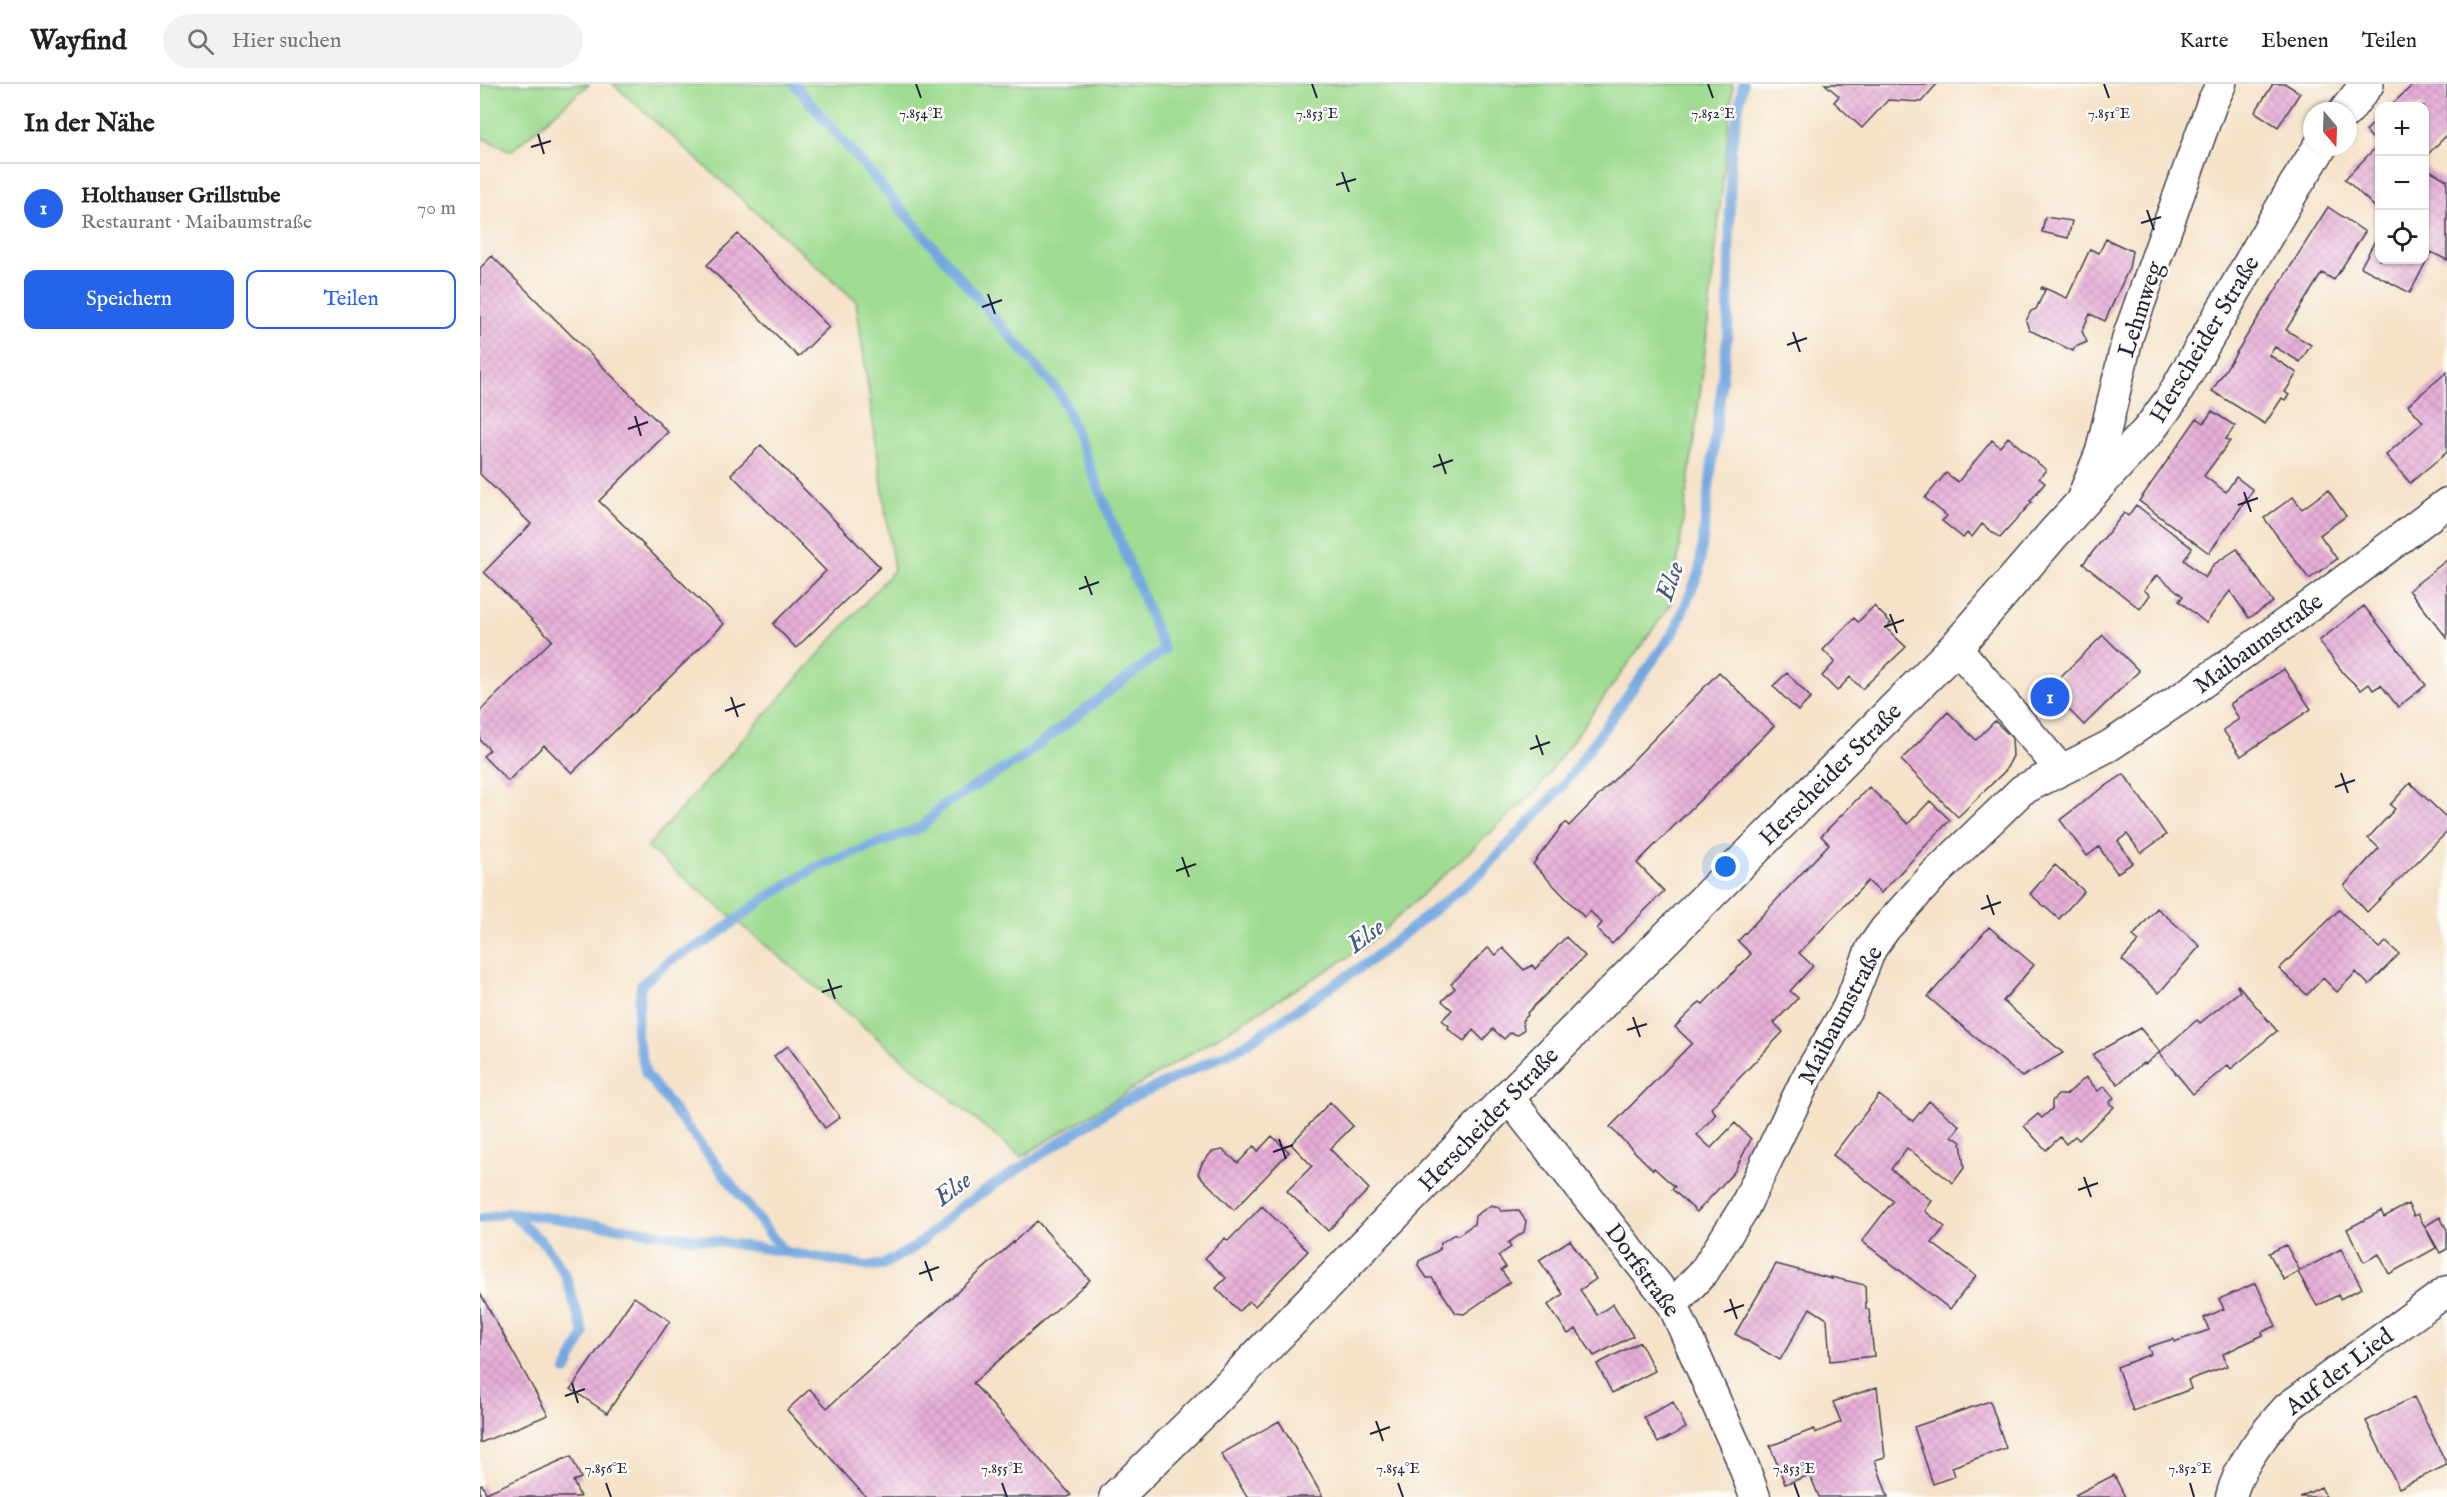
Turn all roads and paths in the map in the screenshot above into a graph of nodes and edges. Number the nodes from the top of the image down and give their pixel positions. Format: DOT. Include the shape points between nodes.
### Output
graph roads {
  1 [pos="2221,84"];
  2 [pos="2367,84"];
  3 [pos="2353,102"];
  4 [pos="2314,156"];
  5 [pos="2447,503"];
  6 [pos="2080,504"];
  7 [pos="1956,647"];
  8 [pos="2061,770"];
  9 [pos="1508,1097"];
  10 [pos="2447,1291"];
  11 [pos="1673,1305"];
  12 [pos="1116,1497"];
  13 [pos="1755,1497"];
  14 [pos="2231,1497"];
  1 -- 6 [label="street, Lehmweg" via="2128,336 2101,451"];
  2 -- 3 [label="main road"];
  4 -- 6 [label="main road, Herscheider Straße" via="2171,400 2149,430"];
  5 -- 8 [label="street, Maibaumstraße" via="2184,696 2109,746"];
  6 -- 7 [label="main road, Herscheider Straße"];
  7 -- 8 [label="street"];
  7 -- 9 [label="main road, Herscheider Straße"];
  8 -- 11 [label="street, Maibaumstraße" via="2022,790 1886,929 1872,949 1848,1007 1806,1078 1743,1208 1705,1270"];
  9 -- 11 [label="street, Dorfstraße"];
  9 -- 12 [label="main road, Herscheider Straße"];
  10 -- 14 [label="street, Auf der Lied" via="2288,1407 2241,1469"];
  11 -- 13 [label="street, Dorfstraße"];
}
